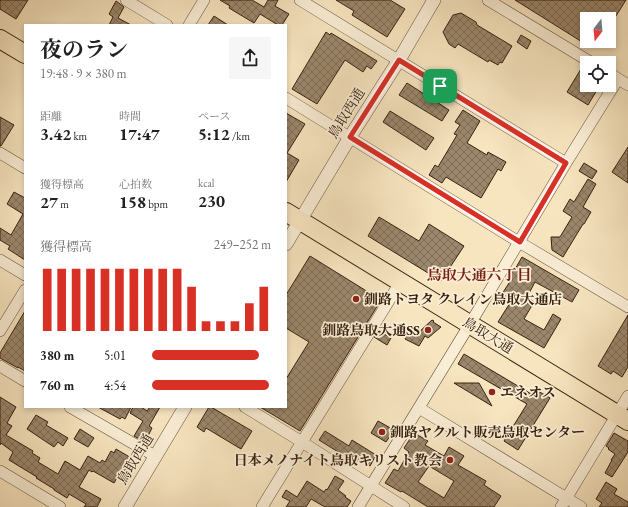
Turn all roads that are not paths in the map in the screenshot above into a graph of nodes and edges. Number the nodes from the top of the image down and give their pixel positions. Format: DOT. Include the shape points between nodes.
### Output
graph roads {
  1 [pos="126,0"];
  2 [pos="204,0"];
  3 [pos="300,0"];
  4 [pos="434,0"];
  5 [pos="488,0"];
  6 [pos="165,24"];
  7 [pos="190,24"];
  8 [pos="0,39"];
  9 [pos="24,53"];
  10 [pos="580,56"];
  11 [pos="399,60"];
  12 [pos="618,79"];
  13 [pos="287,99"];
  14 [pos="350,137"];
  15 [pos="0,153"];
  16 [pos="566,163"];
  17 [pos="24,167"];
  18 [pos="293,216"];
  19 [pos="287,240"];
  20 [pos="520,242"];
  21 [pos="0,260"];
  22 [pos="24,274"];
  23 [pos="401,282"];
  24 [pos="24,292"];
  25 [pos="628,307"];
  26 [pos="470,324"];
  27 [pos="0,331"];
  28 [pos="0,366"];
  29 [pos="24,380"];
  30 [pos="628,396"];
  31 [pos="72,408"];
  32 [pos="184,408"];
  33 [pos="247,408"];
  34 [pos="419,408"];
  35 [pos="622,418"];
  36 [pos="302,442"];
  37 [pos="155,456"];
  38 [pos="0,471"];
  39 [pos="370,486"];
  40 [pos="564,502"];
  41 [pos="60,507"];
  42 [pos="125,507"];
  43 [pos="262,507"];
  44 [pos="358,507"];
  45 [pos="404,507"];
  46 [pos="581,507"];
  1 -- 6 [label="street"];
  2 -- 7 [label="street"];
  3 -- 11 [label="street"];
  4 -- 11 [label="street, 鳥取西通"];
  5 -- 10 [label="street"];
  8 -- 9 [label="highway"];
  11 -- 14 [label="street, 鳥取西通"];
  11 -- 16 [label="street"];
  12 -- 16 [label="street"];
  13 -- 14 [label="street"];
  14 -- 18 [label="street, 鳥取西通"];
  14 -- 20 [label="street"];
  15 -- 17 [label="street"];
  16 -- 20 [label="street"];
  18 -- 19 [label="street, 鳥取西通"];
  18 -- 23 [label="highway, 鳥取大通"];
  20 -- 25 [label="street"];
  20 -- 26 [label="street"];
  21 -- 22 [label="street"];
  23 -- 26 [label="highway, 鳥取大通"];
  23 -- 36 [label="street"];
  24 -- 27 [label="street"];
  26 -- 34 [label="street"];
  26 -- 35 [label="highway, 鳥取大通"];
  28 -- 29 [label="street"];
  30 -- 35 [label="street"];
  31 -- 37 [label="street"];
  32 -- 37 [label="street, 鳥取西通"];
  33 -- 36 [label="street"];
  34 -- 39 [label="street"];
  34 -- 40 [label="street"];
  35 -- 40 [label="street"];
  36 -- 39 [label="street"];
  36 -- 43 [label="street"];
  37 -- 42 [label="street, 鳥取西通"];
  38 -- 41 [label="street"];
  39 -- 44 [label="street"];
  39 -- 45 [label="street"];
  40 -- 46 [label="street"];
}
